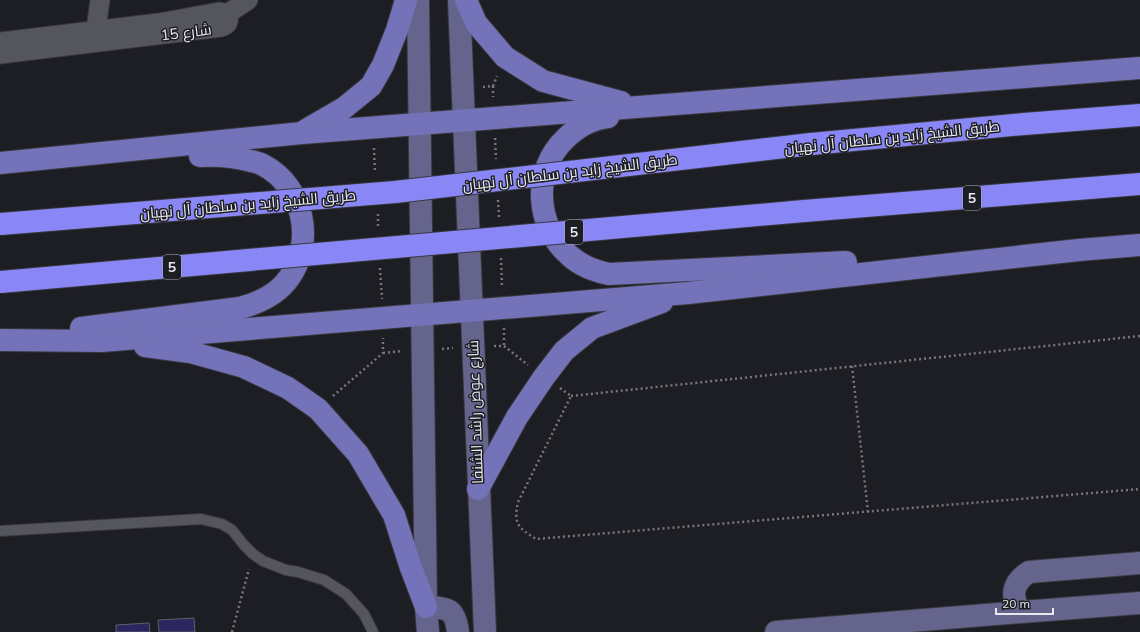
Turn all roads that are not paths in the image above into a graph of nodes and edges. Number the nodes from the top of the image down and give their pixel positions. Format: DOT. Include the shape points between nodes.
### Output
graph roads {
  1 [pos="100,0"];
  2 [pos="248,0"];
  3 [pos="406,0"];
  4 [pos="418,0"];
  5 [pos="459,0"];
  6 [pos="466,0"];
  7 [pos="227,14"];
  8 [pos="96,30"];
  9 [pos="0,42"];
  10 [pos="0,54"];
  11 [pos="1140,68"];
  12 [pos="1047,75"];
  13 [pos="637,106"];
  14 [pos="1140,115"];
  15 [pos="464,120"];
  16 [pos="420,124"];
  17 [pos="302,133"];
  18 [pos="0,164"];
  19 [pos="1140,184"];
  20 [pos="0,224"];
  21 [pos="1140,245"];
  22 [pos="1079,250"];
  23 [pos="0,282"];
  24 [pos="688,293"];
  25 [pos="472,310"];
  26 [pos="422,315"];
  27 [pos="0,339"];
  28 [pos="102,341"];
  29 [pos="478,489"];
  30 [pos="0,531"];
  31 [pos="1140,563"];
  32 [pos="1140,603"];
  33 [pos="426,607"];
  34 [pos="1021,612"];
  35 [pos="373,632"];
  36 [pos="428,632"];
  37 [pos="458,632"];
  38 [pos="484,632"];
  39 [pos="776,632"];
  1 -- 8 [label="street"];
  2 -- 7 [label="street"];
  3 -- 17 [label="main road" via="383,65 371,86 344,108"];
  4 -- 16 [label="main road"];
  5 -- 15 [label="main road, شارع عوض راشد الشنفا"];
  6 -- 13 [label="main road" via="476,23 505,57 543,81"];
  7 -- 8 [label="street, شارع 15" via="218,12 179,20"];
  7 -- 10 [label="street, شارع 15" via="228,23 221,28"];
  8 -- 9 [label="street, شارع 15"];
  11 -- 12 [label="main road"];
  12 -- 13 [label="main road"];
  12 -- 22 [label="main road" via="599,118 583,125 560,143 545,171 542,204 547,224 556,242 571,257 589,268 609,274"];
  13 -- 15 [label="main road"];
  14 -- 20 [label="highway, طريق الشيخ زايد بن سلطان آل نهيان, bridge" via="811,144 395,192"];
  15 -- 16 [label="main road"];
  15 -- 25 [label="main road, شارع عوض راشد الشنفا"];
  16 -- 17 [label="main road"];
  16 -- 26 [label="main road"];
  17 -- 18 [label="main road"];
  18 -- 27 [label="main road" via="234,156 263,165 281,178 292,192 302,216 303,243 298,264 288,279 275,293 259,302 240,308"];
  19 -- 23 [label="highway, 5, bridge"];
  21 -- 22 [label="main road"];
  22 -- 24 [label="main road"];
  24 -- 25 [label="main road"];
  24 -- 29 [label="main road" via="592,328 564,351 517,418"];
  25 -- 26 [label="main road"];
  25 -- 29 [label="main road, شارع عوض راشد الشنفا"];
  26 -- 28 [label="main road"];
  26 -- 33 [label="main road"];
  27 -- 28 [label="main road"];
  28 -- 33 [label="main road" via="190,352 244,367 288,388 318,409 358,454 394,515"];
  29 -- 38 [label="main road, شارع عوض راشد الشنفا"];
  30 -- 35 [label="lane" via="201,519 222,524 232,530 252,554 263,561 324,580 346,594 364,614"];
  31 -- 34 [label="main road" via="1029,572 1022,577 1014,590 1016,606"];
  32 -- 34 [label="main road"];
  33 -- 36 [label="main road"];
  33 -- 37 [label="main road" via="445,608 449,611 456,618"];
  34 -- 39 [label="main road"];
}
